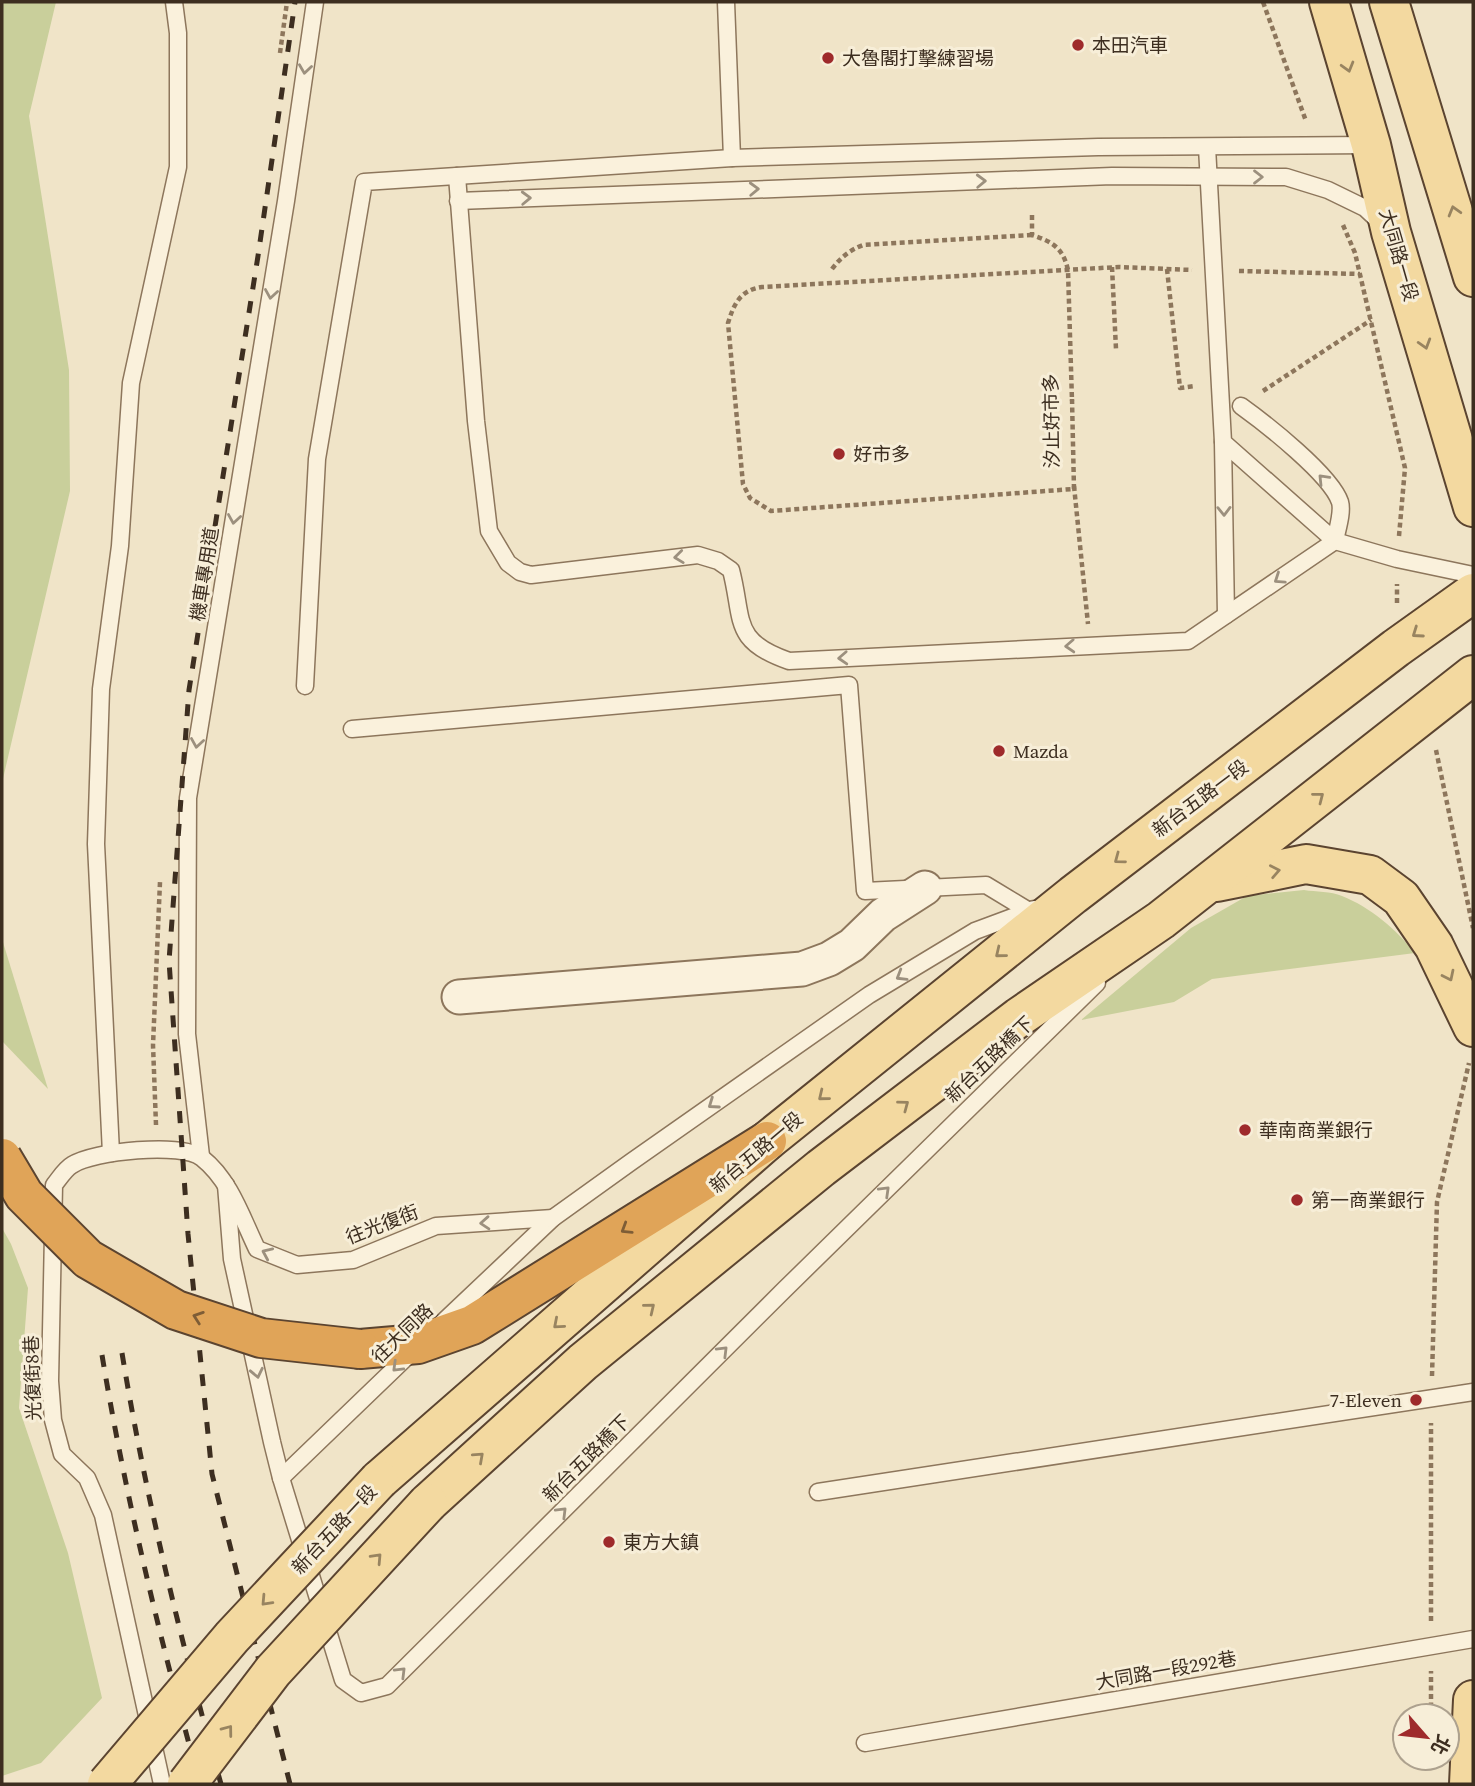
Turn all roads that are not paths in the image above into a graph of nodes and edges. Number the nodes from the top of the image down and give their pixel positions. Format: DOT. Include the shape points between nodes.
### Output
graph roads {
  1 [pos="174,2"];
  2 [pos="315,2"];
  3 [pos="726,2"];
  4 [pos="1329,2"];
  5 [pos="1390,2"];
  6 [pos="1371,145"];
  7 [pos="1208,147"];
  8 [pos="732,158"];
  9 [pos="457,176"];
  10 [pos="1209,177"];
  11 [pos="458,201"];
  12 [pos="1391,232"];
  13 [pos="1473,277"];
  14 [pos="1241,406"];
  15 [pos="1223,442"];
  16 [pos="1473,508"];
  17 [pos="1335,541"];
  18 [pos="1473,575"];
  19 [pos="1473,593"];
  20 [pos="1226,615"];
  21 [pos="1473,675"];
  22 [pos="305,686"];
  23 [pos="352,729"];
  24 [pos="1208,884"];
  25 [pos="925,888"];
  26 [pos="1073,895"];
  27 [pos="1029,911"];
  28 [pos="1161,920"];
  29 [pos="459,997"];
  30 [pos="1473,1027"];
  31 [pos="767,1141"];
  32 [pos="111,1153"];
  33 [pos="201,1156"];
  34 [pos="2,1158"];
  35 [pos="226,1185"];
  36 [pos="553,1218"];
  37 [pos="423,1342"];
  38 [pos="1473,1392"];
  39 [pos="281,1478"];
  40 [pos="818,1492"];
  41 [pos="1473,1639"];
  42 [pos="1473,1700"];
  43 [pos="865,1743"];
  44 [pos="107,1784"];
  45 [pos="162,1784"];
  46 [pos="187,1784"];
  47 [pos="1469,1784"];
  1 -- 32 [label="lane" via="178,167 131,383 120,546 100,689 96,844"];
  2 -- 33 [label="lane, 機車專用道, one-way" via="188,799 187,1034"];
  3 -- 8 [label="lane"];
  4 -- 6 [label="main road, 大同路一段, one-way"];
  13 -- 5 [label="main road, one-way"];
  6 -- 7 [label="lane"];
  6 -- 12 [label="main road, 大同路一段"];
  7 -- 8 [label="lane"];
  7 -- 10 [label="lane"];
  8 -- 9 [label="lane"];
  9 -- 11 [label="lane"];
  9 -- 22 [label="lane" via="365,182 317,459"];
  11 -- 10 [label="lane, one-way" via="1112,176"];
  10 -- 12 [label="lane, one-way" via="1286,177 1365,208"];
  10 -- 15 [label="lane"];
  20 -- 11 [label="lane, one-way" via="1188,640 789,660 760,648 747,635 732,570 718,561 698,555 531,576 520,572 508,563 489,531"];
  12 -- 16 [label="main road, 大同路一段, one-way"];
  17 -- 14 [label="lane, one-way" via="1341,504 1329,483"];
  15 -- 17 [label="lane"];
  15 -- 20 [label="lane, one-way"];
  17 -- 18 [label="lane"];
  17 -- 20 [label="lane, one-way"];
  19 -- 26 [label="main road, 新台五路一段, one-way"];
  24 -- 21 [label="main road, one-way"];
  23 -- 25 [label="lane" via="849,685 865,891"];
  24 -- 28 [label="main road"];
  24 -- 30 [label="main road, one-way" via="1306,864 1370,875 1401,898 1434,946"];
  25 -- 27 [label="lane" via="986,885"];
  25 -- 29 [label="street" via="883,915 852,945 802,969"];
  26 -- 27 [label="lane"];
  26 -- 31 [label="main road, 新台五路一段, one-way"];
  27 -- 36 [label="lane, one-way" via="975,931 869,995"];
  39 -- 28 [label="lane, 新台五路橋下, one-way" via="343,1680 361,1693 387,1686"];
  46 -- 28 [label="main road, one-way, bridge" via="273,1671 428,1503 583,1362 821,1168 1019,1017"];
  31 -- 37 [label="highway, one-way" via="471,1325"];
  31 -- 44 [label="main road, 新台五路一段, one-way, bridge" via="379,1480 232,1637"];
  32 -- 33 [label="lane" via="156,1148"];
  32 -- 45 [label="lane, 光復街8巷" via="72,1165 54,1185 53,1420 62,1454 87,1478 103,1515"];
  33 -- 35 [label="lane"];
  37 -- 34 [label="highway, one-way, bridge" via="360,1349 261,1338 176,1310 88,1259 24,1195"];
  36 -- 35 [label="lane, 往光復街, one-way" via="436,1226 353,1260 297,1265 257,1249"];
  35 -- 39 [label="lane, 新台五路橋下, one-way" via="232,1259"];
  36 -- 37 [label="lane, 往大同路"];
  37 -- 39 [label="lane, 往大同路, one-way"];
  38 -- 40 [label="lane"];
  41 -- 43 [label="lane, 大同路一段292巷"];
  42 -- 47 [label="main road"];
}
